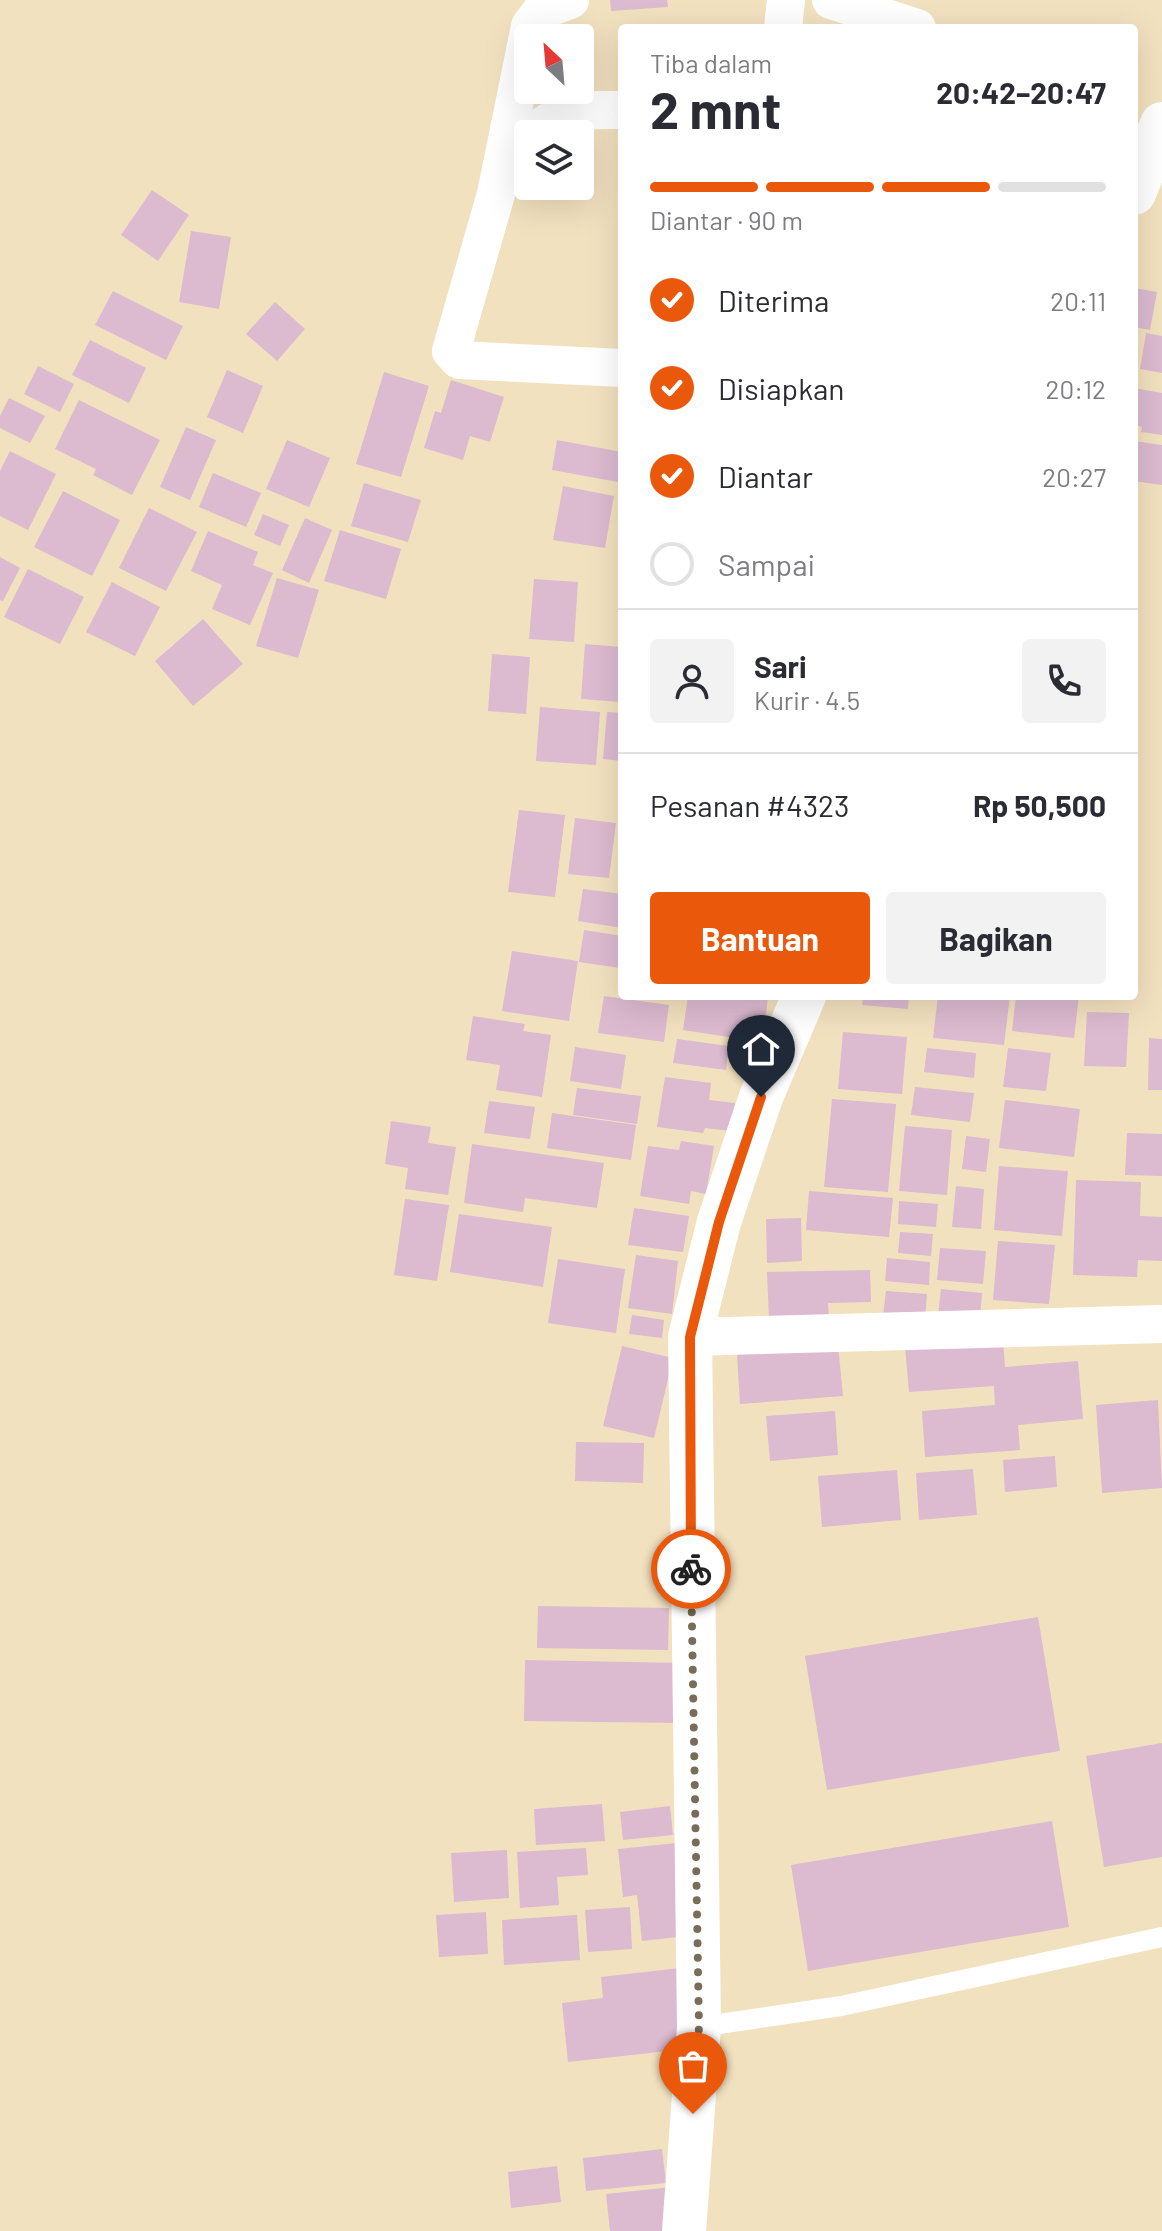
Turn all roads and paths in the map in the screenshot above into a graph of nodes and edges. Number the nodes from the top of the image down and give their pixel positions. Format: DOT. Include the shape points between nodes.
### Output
graph roads {
  1 [pos="570,0"];
  2 [pos="786,0"];
  3 [pos="831,0"];
  4 [pos="783,24"];
  5 [pos="905,24"];
  6 [pos="618,110"];
  7 [pos="523,120"];
  8 [pos="550,120"];
  9 [pos="514,157"];
  10 [pos="618,368"];
  11 [pos="802,1000"];
  12 [pos="1162,1324"];
  13 [pos="690,1337"];
  14 [pos="1162,1937"];
  15 [pos="699,2027"];
  16 [pos="684,2231"];
  1 -- 7 [label="street" via="542,10 530,26"];
  2 -- 4 [label="street"];
  3 -- 5 [label="street"];
  6 -- 8 [label="street" via="568,112"];
  9 -- 10 [label="street" via="496,194 451,351 459,360"];
  11 -- 13 [label="main road" via="761,1097 719,1222"];
  12 -- 13 [label="street"];
  13 -- 15 [label="main road"];
  14 -- 15 [label="lane" via="841,2006"];
  15 -- 16 [label="main road"];
}
